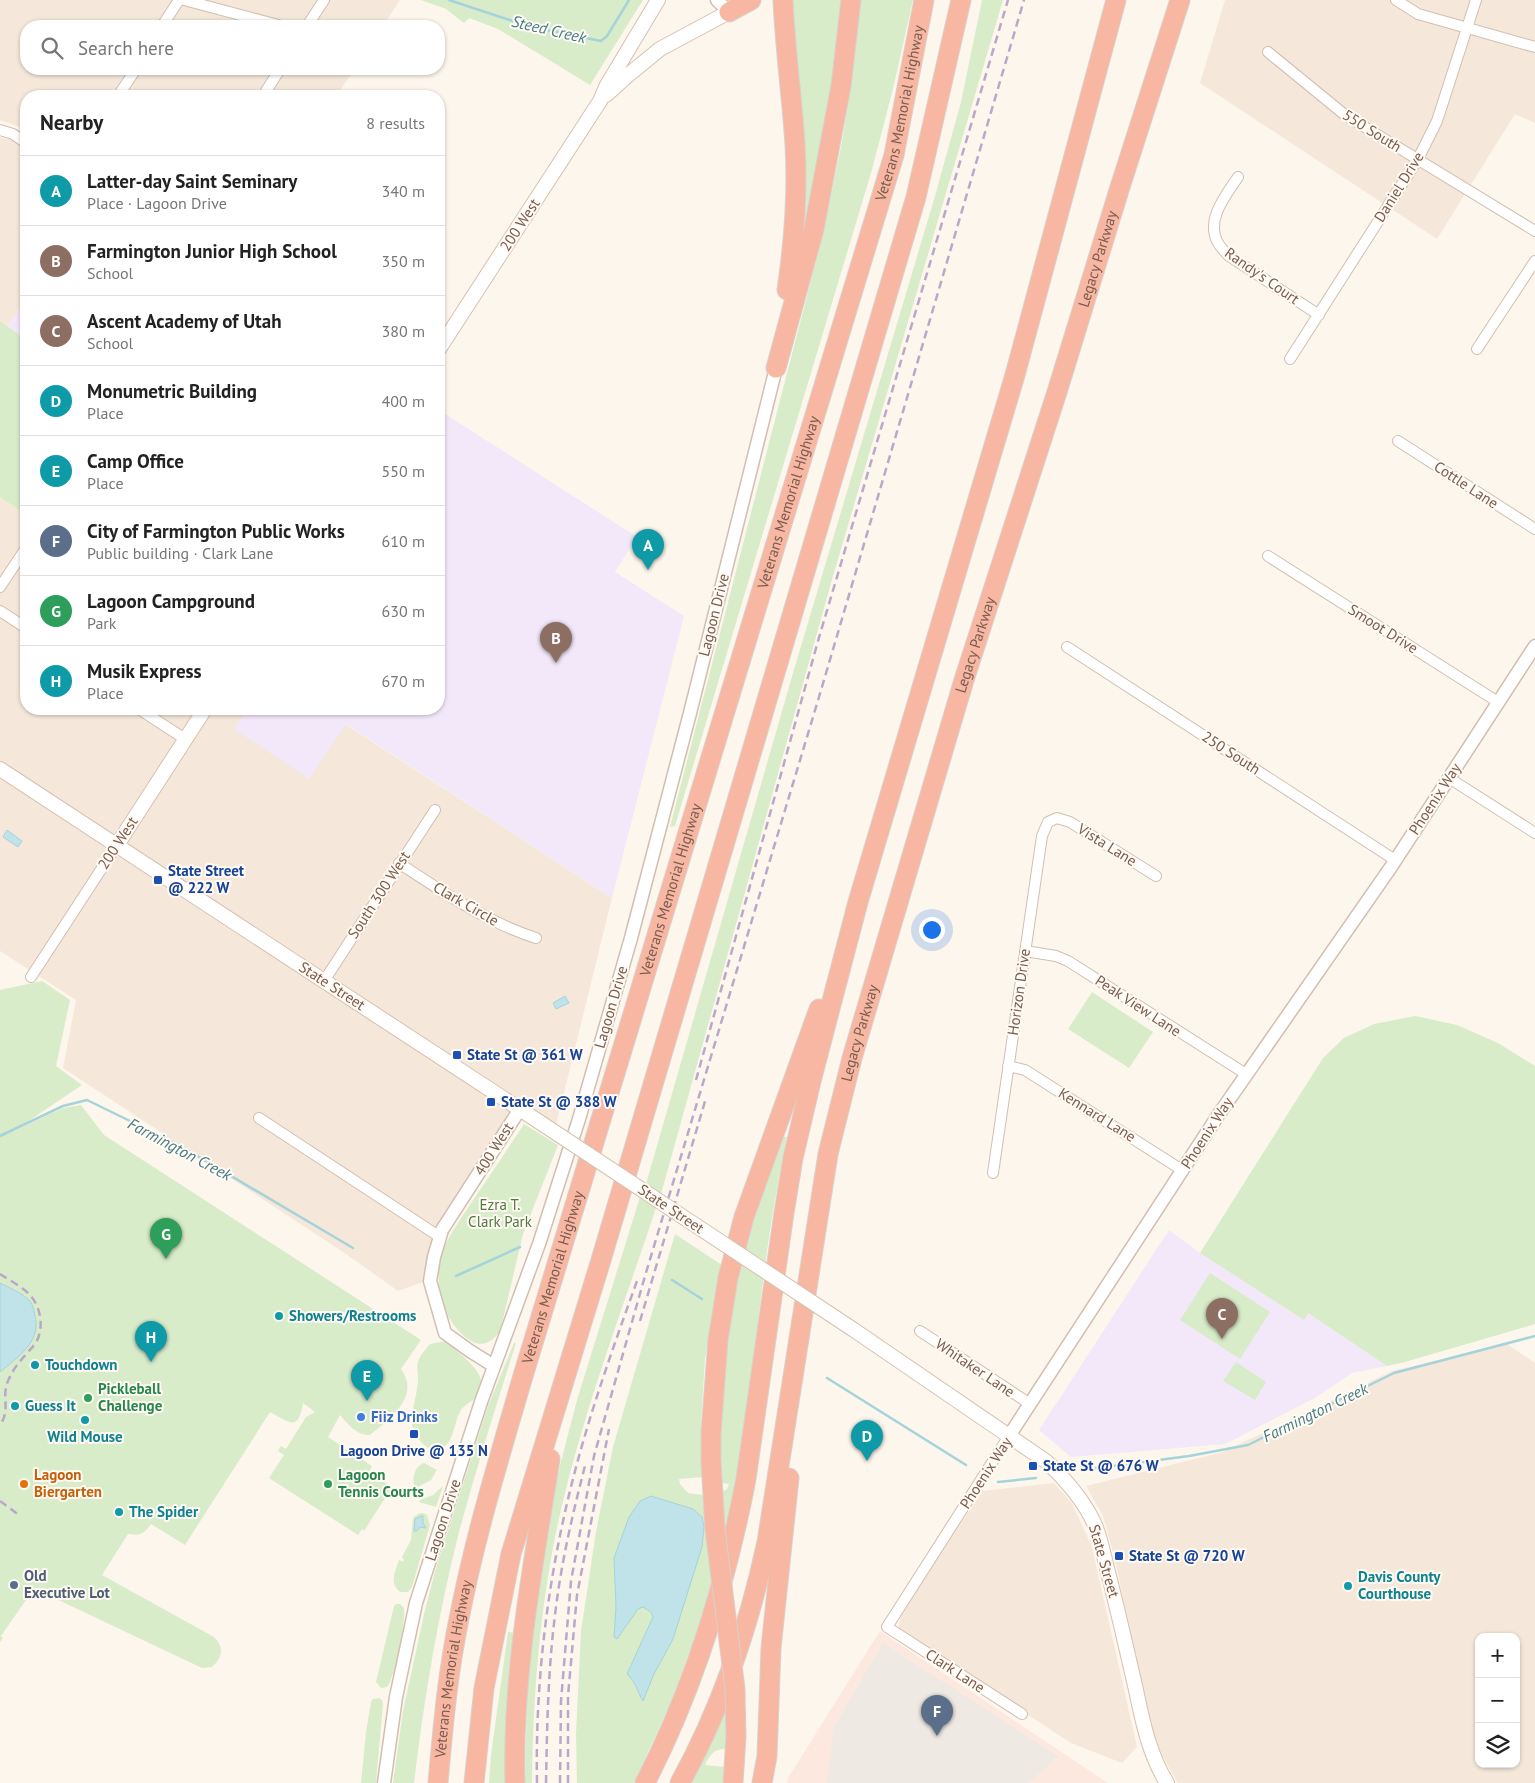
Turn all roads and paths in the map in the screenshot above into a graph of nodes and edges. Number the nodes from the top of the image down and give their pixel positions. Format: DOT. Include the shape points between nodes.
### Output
graph roads {
  1 [pos="179,0"];
  2 [pos="184,0"];
  3 [pos="324,0"];
  4 [pos="658,0"];
  5 [pos="751,0"];
  6 [pos="851,0"];
  7 [pos="924,0"];
  8 [pos="961,0"];
  9 [pos="1116,0"];
  10 [pos="1180,0"];
  11 [pos="1396,0"];
  12 [pos="1476,0"];
  13 [pos="783,2"];
  14 [pos="723,6"];
  15 [pos="166,20"];
  16 [pos="259,20"];
  17 [pos="311,20"];
  18 [pos="1467,28"];
  19 [pos="1535,47"];
  20 [pos="1268,52"];
  21 [pos="132,75"];
  22 [pos="276,75"];
  23 [pos="122,90"];
  24 [pos="267,90"];
  25 [pos="600,101"];
  26 [pos="0,130"];
  27 [pos="20,139"];
  28 [pos="1418,159"];
  29 [pos="1238,177"];
  30 [pos="1535,231"];
  31 [pos="1535,261"];
  32 [pos="1318,314"];
  33 [pos="445,340"];
  34 [pos="1477,349"];
  35 [pos="1290,359"];
  36 [pos="776,368"];
  37 [pos="1398,441"];
  38 [pos="1535,529"];
  39 [pos="1268,556"];
  40 [pos="20,557"];
  41 [pos="0,587"];
  42 [pos="0,611"];
  43 [pos="20,624"];
  44 [pos="1535,646"];
  45 [pos="1067,647"];
  46 [pos="1498,702"];
  47 [pos="148,715"];
  48 [pos="201,715"];
  49 [pos="185,740"];
  50 [pos="0,769"];
  51 [pos="1449,778"];
  52 [pos="435,810"];
  53 [pos="1057,818"];
  54 [pos="1535,833"];
  55 [pos="117,845"];
  56 [pos="1395,860"];
  57 [pos="400,864"];
  58 [pos="1156,876"];
  59 [pos="858,902"];
  60 [pos="536,938"];
  61 [pos="1026,950"];
  62 [pos="31,977"];
  63 [pos="324,981"];
  64 [pos="1008,1066"];
  65 [pos="1246,1074"];
  66 [pos="520,1109"];
  67 [pos="259,1118"];
  68 [pos="1182,1170"];
  69 [pos="993,1173"];
  70 [pos="440,1237"];
  71 [pos="804,1300"];
  72 [pos="920,1331"];
  73 [pos="494,1366"];
  74 [pos="562,1388"];
  75 [pos="1030,1404"];
  76 [pos="1009,1436"];
  77 [pos="460,1614"];
  78 [pos="887,1627"];
  79 [pos="1022,1714"];
  80 [pos="384,1783"];
  81 [pos="425,1783"];
  82 [pos="438,1783"];
  83 [pos="474,1783"];
  84 [pos="515,1783"];
  85 [pos="644,1783"];
  86 [pos="680,1783"];
  87 [pos="733,1783"];
  88 [pos="762,1783"];
  89 [pos="1167,1783"];
  1 -- 15 [label="street"];
  2 -- 16 [label="street"];
  3 -- 17 [label="street"];
  4 -- 25 [label="main road"];
  5 -- 14 [label="highway"];
  6 -- 36 [label="highway" via="842,86 814,229"];
  7 -- 77 [label="highway, Veterans Memorial Highway" via="894,155 523,1376 484,1512"];
  8 -- 74 [label="highway" via="913,207"];
  9 -- 59 [label="highway" via="1015,375"];
  10 -- 71 [label="highway, Legacy Parkway" via="967,671 855,1049 828,1154"];
  11 -- 18 [label="street" via="1418,14"];
  12 -- 18 [label="street, Daniel Drive"];
  13 -- 36 [label="highway" via="795,146 796,201 792,256"];
  14 -- 25 [label="main road" via="660,49"];
  18 -- 19 [label="street"];
  18 -- 28 [label="street, Daniel Drive" via="1438,121"];
  20 -- 28 [label="street, 550 South" via="1345,115"];
  21 -- 23 [label="street"];
  22 -- 24 [label="street"];
  25 -- 33 [label="main road, 200 West"];
  26 -- 27 [label="street"];
  28 -- 30 [label="street, 550 South"];
  28 -- 32 [label="street, Daniel Drive"];
  29 -- 32 [label="street, Randy's Court" via="1216,216 1214,230 1218,243 1229,256"];
  31 -- 34 [label="street"];
  32 -- 35 [label="street, Daniel Drive"];
  36 -- 73 [label="street, Lagoon Drive" via="631,938 539,1244"];
  37 -- 38 [label="street, Cottle Lane"];
  39 -- 46 [label="street, Smoot Drive"];
  40 -- 41 [label="street"];
  42 -- 43 [label="street"];
  44 -- 46 [label="street, Phoenix Way"];
  45 -- 56 [label="street, 250 South"];
  46 -- 51 [label="street, Phoenix Way"];
  47 -- 49 [label="street"];
  48 -- 49 [label="main road, 200 West"];
  49 -- 55 [label="main road, 200 West"];
  50 -- 55 [label="main road, State Street"];
  51 -- 54 [label="street"];
  51 -- 56 [label="street, Phoenix Way"];
  52 -- 57 [label="street, South 300 West"];
  53 -- 58 [label="street, Vista Lane" via="1070,822"];
  53 -- 61 [label="street, Horizon Drive" via="1048,822 1042,836"];
  55 -- 62 [label="street, 200 West"];
  55 -- 63 [label="main road, State Street"];
  56 -- 65 [label="street, Phoenix Way"];
  57 -- 60 [label="street, Clark Circle" via="466,906 512,930"];
  57 -- 63 [label="street, South 300 West"];
  59 -- 85 [label="highway" via="793,1158 738,1523 704,1642"];
  59 -- 87 [label="highway, bridge" via="744,1217 728,1278 718,1340 711,1462 715,1529 734,1675 736,1737"];
  61 -- 64 [label="street, Horizon Drive"];
  61 -- 65 [label="street, Peak View Lane" via="1068,961"];
  63 -- 66 [label="main road, State Street"];
  64 -- 68 [label="street, Kennard Lane" via="1025,1070"];
  64 -- 69 [label="street, Horizon Drive"];
  65 -- 68 [label="street, Phoenix Way"];
  66 -- 70 [label="street, 400 West"];
  66 -- 76 [label="main road, State Street, bridge"];
  67 -- 70 [label="street"];
  68 -- 75 [label="street, Phoenix Way"];
  70 -- 73 [label="street, 400 West" via="430,1281 445,1333"];
  71 -- 86 [label="highway" via="757,1586 726,1686"];
  71 -- 88 [label="highway" via="771,1648"];
  72 -- 75 [label="street, Whitaker Lane"];
  73 -- 80 [label="street, Lagoon Drive" via="416,1603 396,1698"];
  74 -- 83 [label="highway" via="511,1554 484,1688"];
  74 -- 84 [label="highway" via="526,1607 517,1696"];
  75 -- 76 [label="street, Phoenix Way"];
  76 -- 78 [label="street, Phoenix Way"];
  76 -- 89 [label="main road, State Street" via="1061,1475 1085,1505 1096,1526 1147,1741"];
  77 -- 81 [label="highway"];
  77 -- 82 [label="highway, Veterans Memorial Highway" via="444,1708"];
  78 -- 79 [label="street, Clark Lane"];
}
